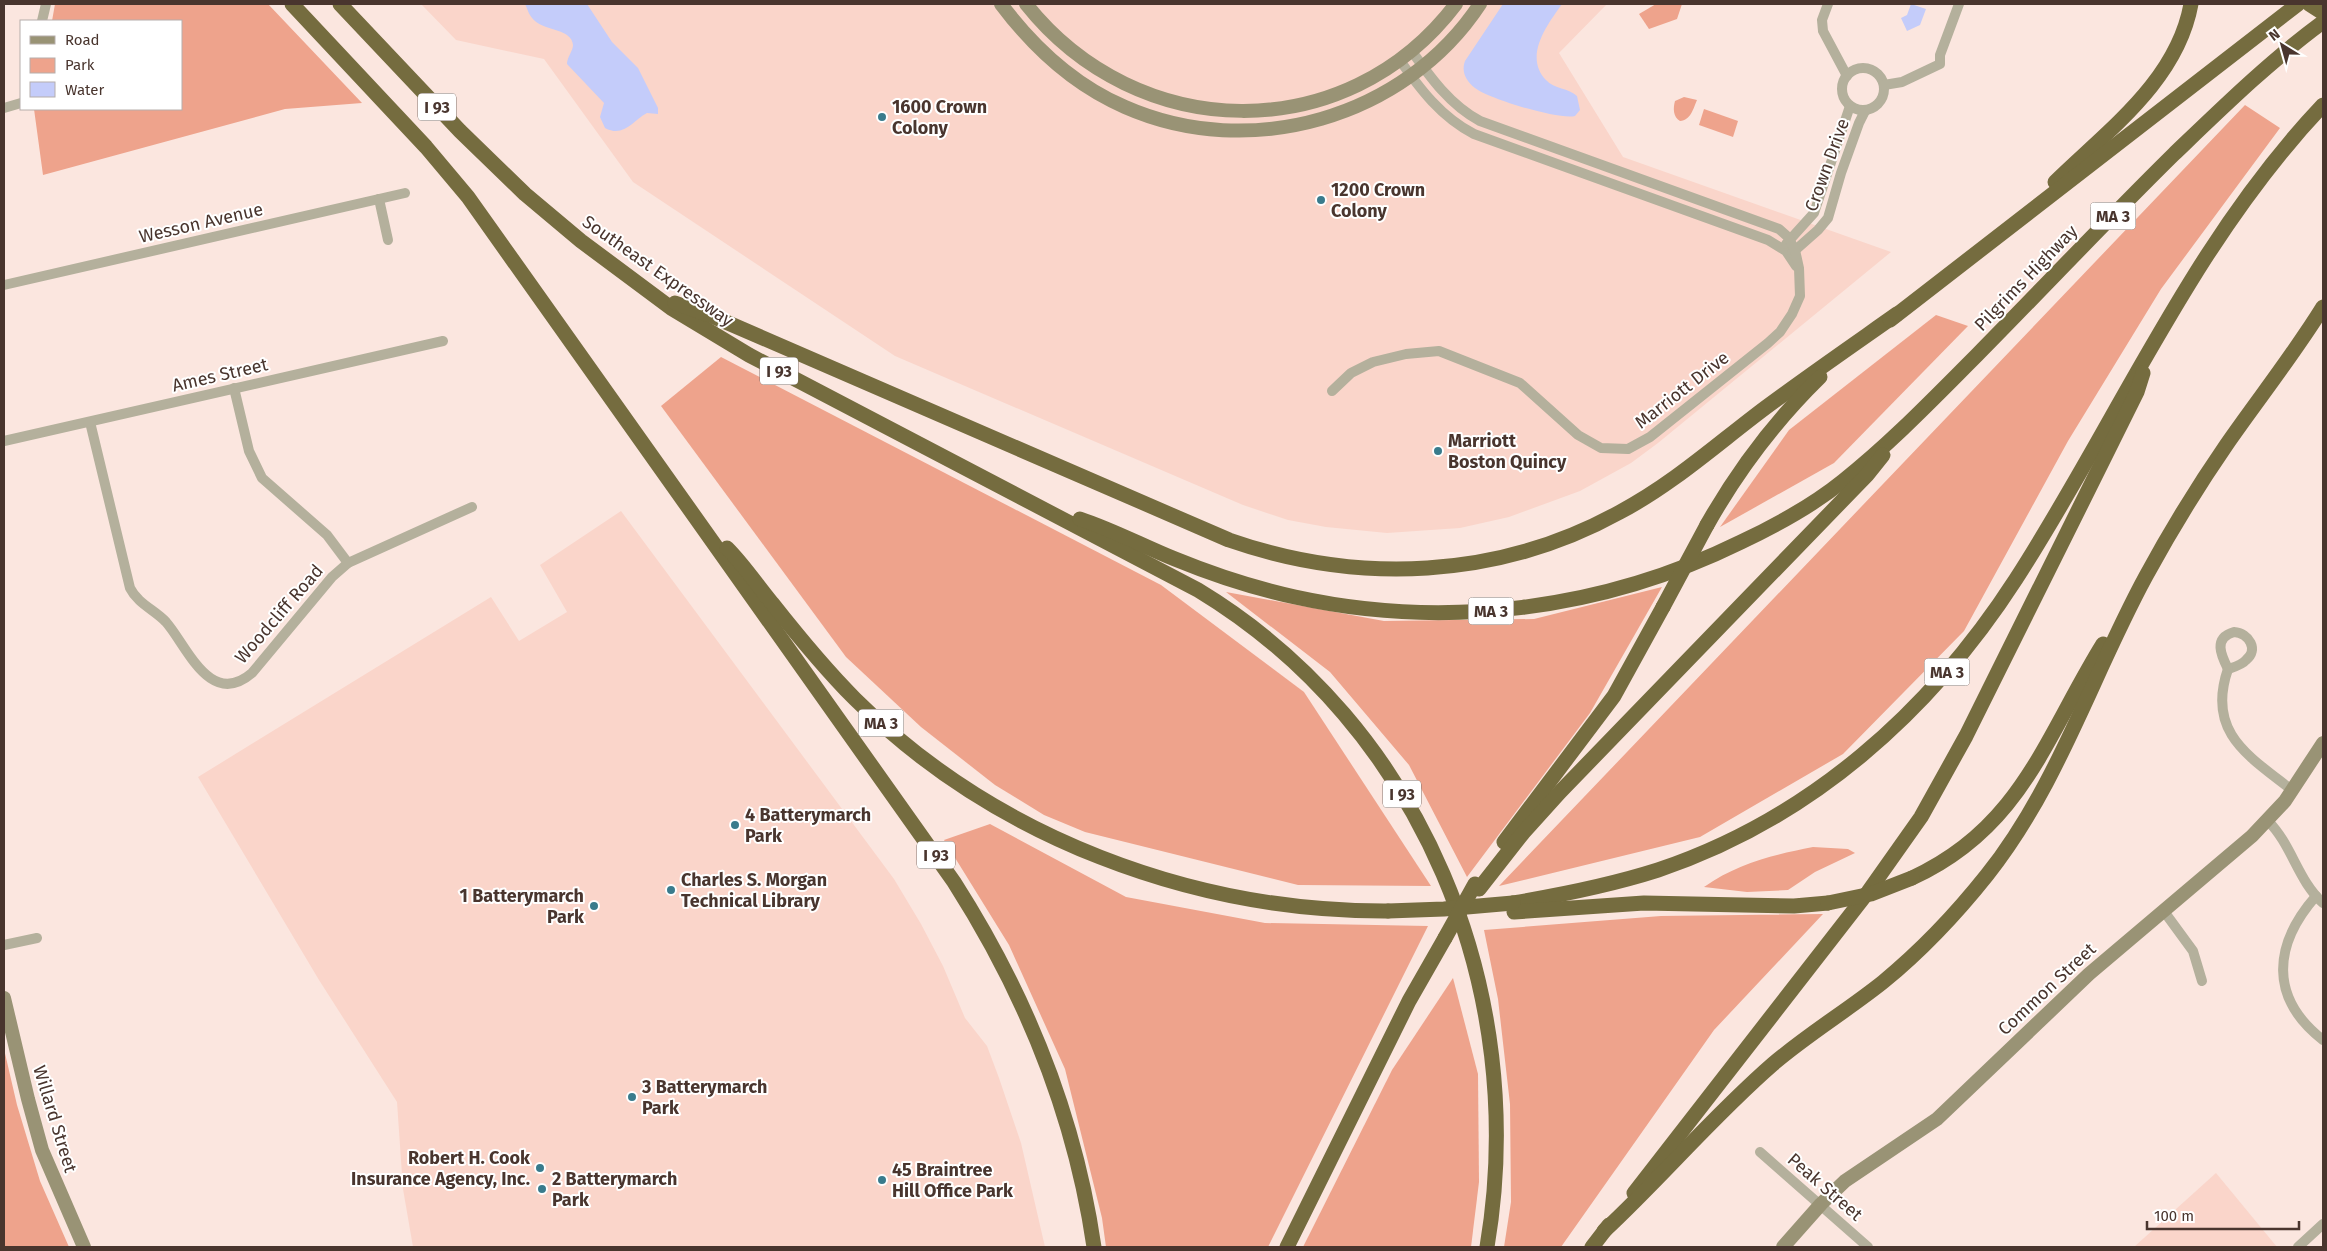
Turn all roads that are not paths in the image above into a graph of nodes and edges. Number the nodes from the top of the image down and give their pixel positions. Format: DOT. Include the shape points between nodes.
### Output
graph roads {
  1 [pos="46,4"];
  2 [pos="292,4"];
  3 [pos="340,4"];
  4 [pos="1001,4"];
  5 [pos="1026,4"];
  6 [pos="1456,4"];
  7 [pos="1480,4"];
  8 [pos="1828,4"];
  9 [pos="1959,4"];
  10 [pos="2190,4"];
  11 [pos="2298,4"];
  12 [pos="2308,4"];
  13 [pos="2323,13"];
  14 [pos="42,20"];
  15 [pos="2323,22"];
  16 [pos="1411,50"];
  17 [pos="1399,59"];
  18 [pos="1423,66"];
  19 [pos="1410,76"];
  20 [pos="1846,76"];
  21 [pos="1884,85"];
  22 [pos="20,103"];
  23 [pos="2323,105"];
  24 [pos="1850,106"];
  25 [pos="4,108"];
  26 [pos="1866,111"];
  27 [pos="405,193"];
  28 [pos="379,199"];
  29 [pos="388,240"];
  30 [pos="1790,240"];
  31 [pos="1789,251"];
  32 [pos="1970,258"];
  33 [pos="4,285"];
  34 [pos="656,297"];
  35 [pos="2323,307"];
  36 [pos="1897,314"];
  37 [pos="2323,322"];
  38 [pos="2156,338"];
  39 [pos="443,341"];
  40 [pos="2269,386"];
  41 [pos="234,388"];
  42 [pos="1332,391"];
  43 [pos="1911,420"];
  44 [pos="90,422"];
  45 [pos="4,441"];
  46 [pos="1038,505"];
  47 [pos="472,507"];
  48 [pos="688,507"];
  49 [pos="348,563"];
  50 [pos="2148,573"];
  51 [pos="2228,669"];
  52 [pos="2323,743"];
  53 [pos="2293,790"];
  54 [pos="2268,821"];
  55 [pos="1477,886"];
  56 [pos="2319,899"];
  57 [pos="1514,907"];
  58 [pos="2164,910"];
  59 [pos="37,938"];
  60 [pos="4,945"];
  61 [pos="2202,981"];
  62 [pos="4,998"];
  63 [pos="2323,1040"];
  64 [pos="1760,1152"];
  65 [pos="1821,1204"];
  66 [pos="2322,1226"];
  67 [pos="1604,1232"];
  68 [pos="84,1247"];
  69 [pos="1094,1247"];
  70 [pos="1287,1247"];
  71 [pos="1487,1247"];
  72 [pos="1592,1247"];
  73 [pos="1782,1247"];
  74 [pos="1868,1247"];
  75 [pos="2298,1247"];
  1 -- 14 [label="street"];
  2 -- 48 [label="highway, I 93" via="460,187"];
  3 -- 34 [label="highway, Southeast Expressway / I 93" via="518,188 567,230"];
  4 -- 19 [label="street" via="1036,47 1081,82 1124,107 1180,125 1244,131 1299,125 1355,108"];
  5 -- 17 [label="street" via="1063,44 1099,71 1140,92 1194,107 1259,110 1305,104 1347,89"];
  6 -- 16 [label="street"];
  7 -- 18 [label="street" via="1461,30"];
  8 -- 20 [label="street, Crown Drive" via="1822,20 1823,31"];
  9 -- 21 [label="street" via="1940,55 1940,64 1902,82"];
  10 -- 32 [label="highway" via="2184,32 2168,64 2139,101"];
  11 -- 32 [label="highway"];
  12 -- 13 [label="highway"];
  15 -- 43 [label="highway, Pilgrims Highway / MA 3" via="2262,71 2200,129"];
  16 -- 17 [label="street"];
  16 -- 18 [label="street"];
  17 -- 19 [label="street"];
  18 -- 19 [label="street"];
  18 -- 30 [label="street" via="1449,99 1480,121 1771,225"];
  19 -- 31 [label="street" via="1439,110 1474,134 1762,238"];
  20 -- 21 [label="street" via="1858,68 1872,70 1878,73"];
  20 -- 24 [label="street, Crown Drive" via="1842,88 1845,101"];
  21 -- 26 [label="street, Crown Drive" via="1882,99"];
  22 -- 25 [label="street"];
  23 -- 38 [label="highway, MA 3" via="2269,168 2214,244"];
  24 -- 26 [label="street, Crown Drive"];
  24 -- 30 [label="street, Crown Drive" via="1814,214"];
  26 -- 31 [label="street, Crown Drive" via="1841,173 1828,218 1818,230"];
  27 -- 28 [label="street, Wesson Avenue"];
  28 -- 29 [label="street"];
  28 -- 33 [label="street, Wesson Avenue"];
  30 -- 31 [label="street, Crown Drive"];
  31 -- 42 [label="street, Marriott Drive" via="1800,275 1798,302 1780,332 1650,437 1628,449 1606,450 1590,444 1520,383 1440,351 1406,354 1373,362 1351,373"];
  32 -- 36 [label="highway"];
  34 -- 36 [label="highway" via="712,316 1229,540 1304,562 1387,570 1451,567 1499,558 1546,545 1596,525 1661,488 1782,395"];
  34 -- 46 [label="highway, Southeast Expressway / I 93" via="749,355"];
  35 -- 40 [label="highway"];
  36 -- 55 [label="highway, bridge" via="1839,360 1786,412 1738,473 1706,525 1611,701 1521,818"];
  37 -- 40 [label="highway"];
  38 -- 57 [label="highway, MA 3" via="2010,588 1949,670 1884,738 1794,806 1711,850 1658,870"];
  38 -- 67 [label="highway" via="2137,392 1966,736 1921,817 1868,892"];
  39 -- 41 [label="street, Ames Street"];
  40 -- 50 [label="highway" via="2215,462"];
  41 -- 44 [label="street, Ames Street"];
  41 -- 49 [label="street" via="249,451 262,478 327,535"];
  43 -- 46 [label="highway, MA 3" via="1826,493 1795,514 1728,549 1678,570 1624,587 1561,602 1496,611 1403,612 1348,607 1294,597 1205,571 1103,526"];
  43 -- 55 [label="highway" via="1867,475 1548,806"];
  44 -- 45 [label="street, Ames Street"];
  44 -- 49 [label="street, Woodcliff Road" via="130,588 140,602 168,624 197,667 211,678 228,682 248,676 332,577"];
  46 -- 71 [label="highway, I 93" via="1174,576 1245,622 1328,697 1400,790 1435,855 1454,899 1472,951 1486,1015 1494,1070 1497,1136 1496,1182"];
  47 -- 49 [label="street, Woodcliff Road"];
  48 -- 57 [label="highway, MA 3, bridge" via="737,558 794,631 855,699 923,758 993,806 1043,832 1139,871 1276,903 1388,910"];
  48 -- 69 [label="highway, I 93" via="933,851 992,944 1032,1027 1055,1088 1079,1168"];
  50 -- 57 [label="highway, bridge" via="2091,664 2020,789 1966,845 1939,864 1871,894 1828,903 1794,906 1644,903"];
  50 -- 67 [label="highway" via="2044,788 2010,844 1976,890 1898,970 1786,1053 1746,1088"];
  51 -- 53 [label="street" via="2221,698 2229,732 2247,754"];
  52 -- 53 [label="street, Common Street"];
  53 -- 54 [label="street, Common Street"];
  54 -- 56 [label="street" via="2284,840 2307,885"];
  54 -- 58 [label="street, Common Street"];
  55 -- 70 [label="highway, bridge" via="1408,1001"];
  56 -- 63 [label="street" via="2301,913 2291,931 2285,950 2284,971 2292,1004 2306,1025"];
  58 -- 61 [label="street" via="2193,951"];
  58 -- 65 [label="street, Common Street" via="2089,974 1937,1119 1852,1175"];
  59 -- 60 [label="street"];
  62 -- 68 [label="street, Willard Street" via="40,1142 54,1182"];
  64 -- 65 [label="street, Peak Street"];
  65 -- 73 [label="street, Common Street"];
  65 -- 74 [label="street, Peak Street"];
  66 -- 75 [label="street"];
  67 -- 72 [label="highway"];
}
